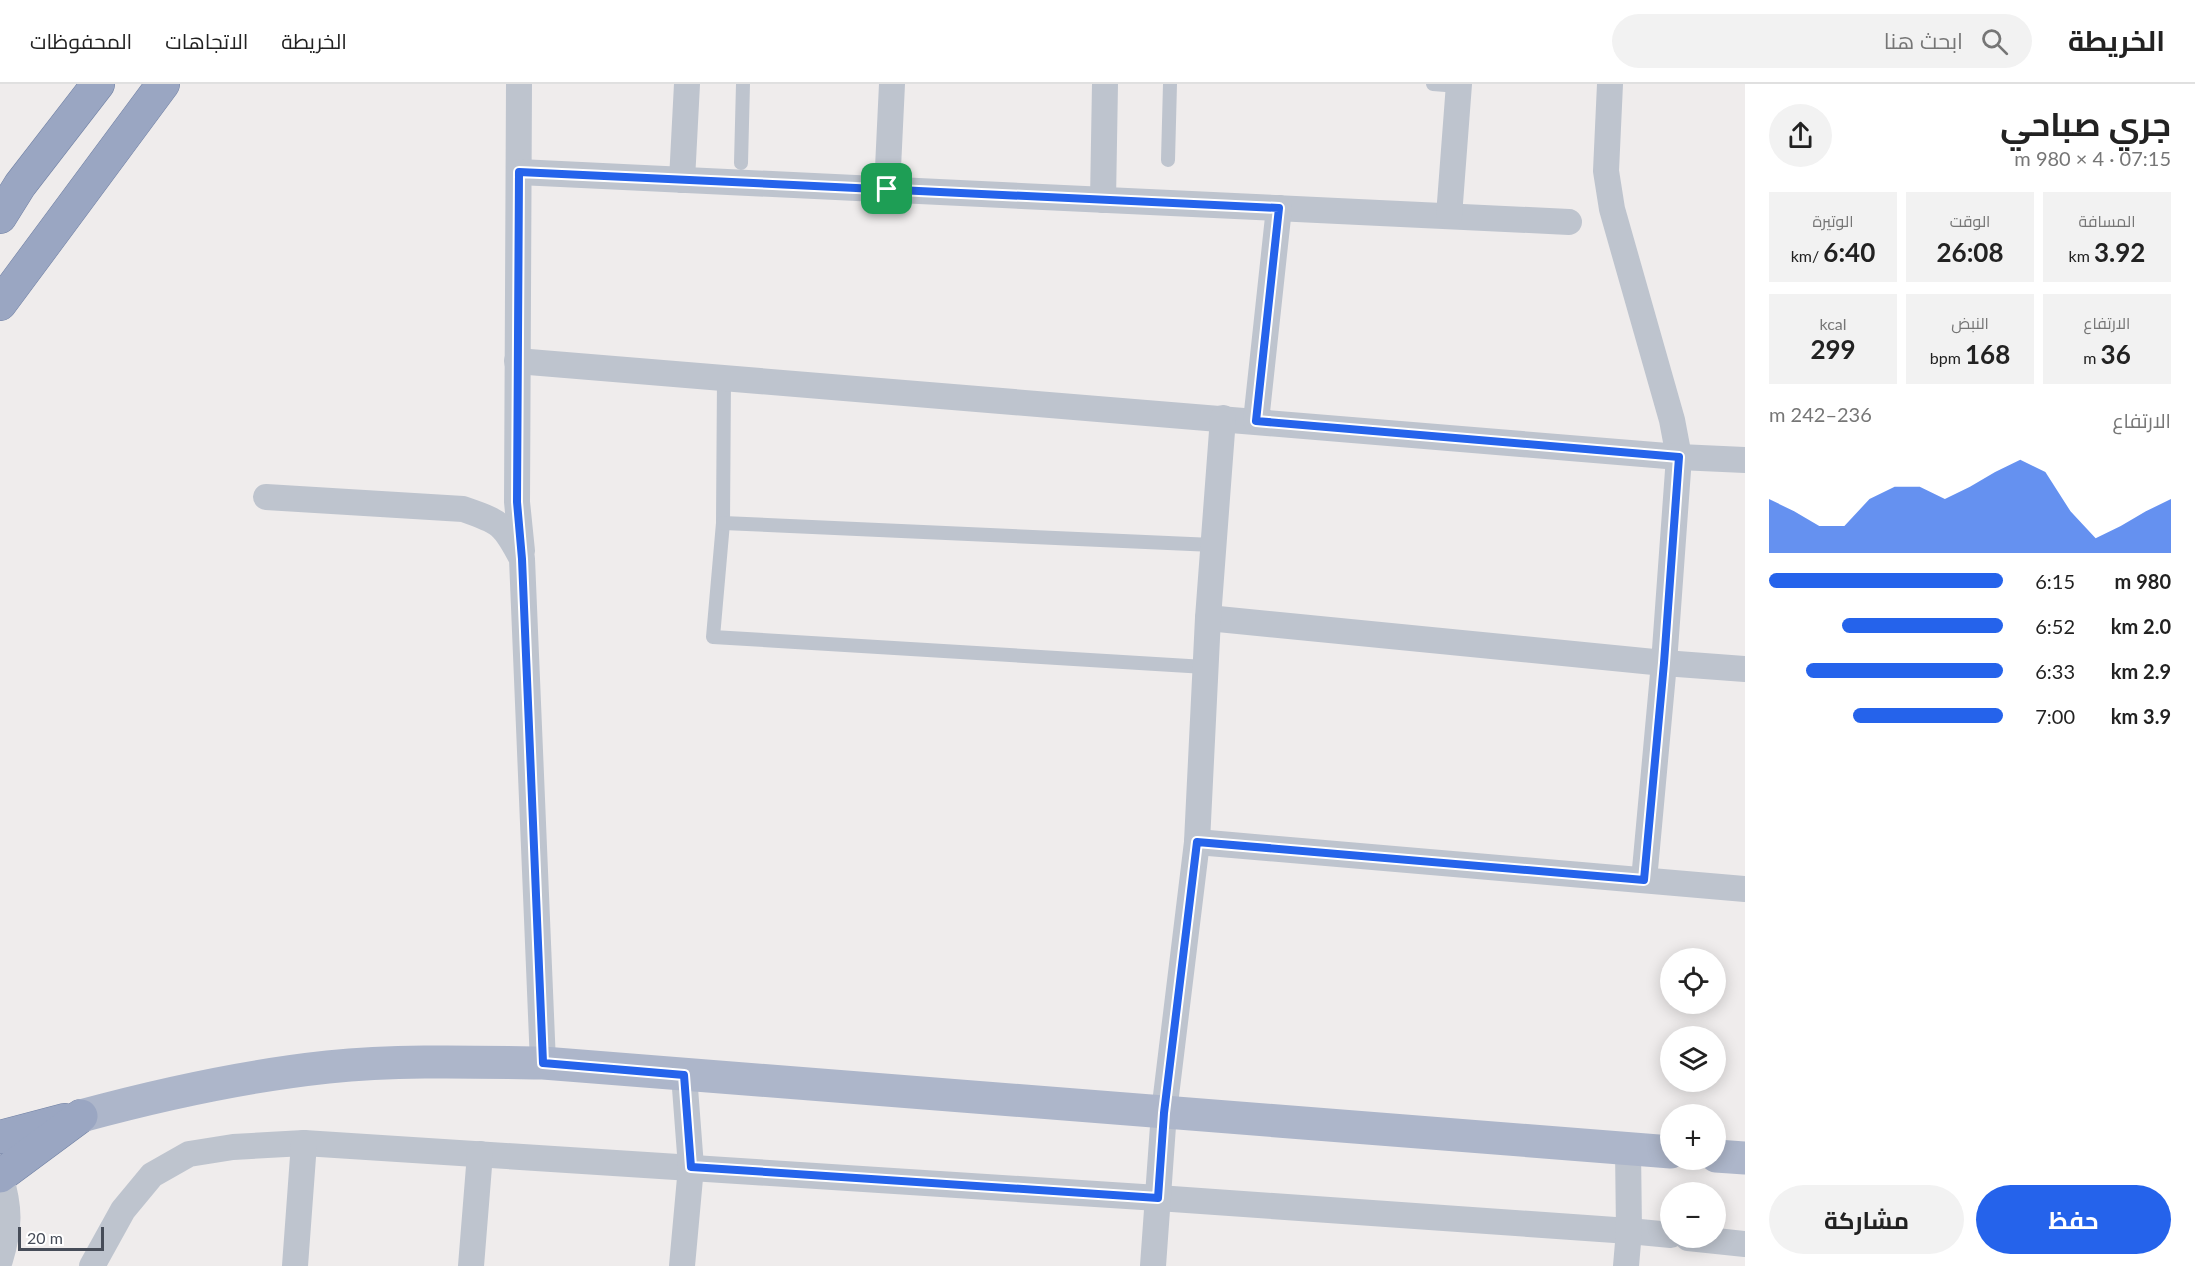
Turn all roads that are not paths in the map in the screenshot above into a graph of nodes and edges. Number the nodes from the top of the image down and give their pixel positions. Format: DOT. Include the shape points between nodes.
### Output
graph roads {
  1 [pos="98,84"];
  2 [pos="163,84"];
  3 [pos="519,84"];
  4 [pos="687,84"];
  5 [pos="743,84"];
  6 [pos="892,84"];
  7 [pos="1105,84"];
  8 [pos="1170,84"];
  9 [pos="1433,84"];
  10 [pos="1610,84"];
  11 [pos="1459,85"];
  12 [pos="1168,160"];
  13 [pos="741,163"];
  14 [pos="519,172"];
  15 [pos="682,180"];
  16 [pos="887,189"];
  17 [pos="10,194"];
  18 [pos="1103,200"];
  19 [pos="1279,208"];
  20 [pos="1449,216"];
  21 [pos="0,217"];
  22 [pos="1569,222"];
  23 [pos="0,304"];
  24 [pos="517,361"];
  25 [pos="724,378"];
  26 [pos="1223,418"];
  27 [pos="1256,421"];
  28 [pos="1679,457"];
  29 [pos="1745,460"];
  30 [pos="266,497"];
  31 [pos="723,523"];
  32 [pos="1213,545"];
  33 [pos="522,559"];
  34 [pos="1208,618"];
  35 [pos="1664,663"];
  36 [pos="1205,667"];
  37 [pos="1745,669"];
  38 [pos="1197,842"];
  39 [pos="1644,880"];
  40 [pos="1745,889"];
  41 [pos="543,1063"];
  42 [pos="684,1075"];
  43 [pos="1164,1113"];
  44 [pos="81,1116"];
  45 [pos="0,1137"];
  46 [pos="304,1143"];
  47 [pos="0,1148"];
  48 [pos="1628,1149"];
  49 [pos="1660,1151"];
  50 [pos="480,1154"];
  51 [pos="1726,1157"];
  52 [pos="1745,1158"];
  53 [pos="691,1167"];
  54 [pos="0,1176"];
  55 [pos="1158,1198"];
  56 [pos="1629,1231"];
  57 [pos="1660,1235"];
  58 [pos="1726,1242"];
  59 [pos="1745,1244"];
  60 [pos="0,1260"];
  61 [pos="92,1266"];
  62 [pos="295,1266"];
  63 [pos="471,1266"];
  64 [pos="682,1266"];
  65 [pos="1153,1266"];
  66 [pos="1626,1266"];
  1 -- 17 [label="highway"];
  2 -- 23 [label="highway"];
  3 -- 14 [label="street"];
  4 -- 15 [label="street"];
  5 -- 13 [label="lane"];
  6 -- 16 [label="street"];
  7 -- 18 [label="street"];
  8 -- 12 [label="lane"];
  9 -- 11 [label="lane"];
  10 -- 28 [label="street" via="1606,171 1612,209"];
  11 -- 20 [label="street"];
  14 -- 15 [label="street"];
  14 -- 24 [label="street"];
  15 -- 16 [label="street"];
  16 -- 18 [label="street"];
  17 -- 21 [label="highway"];
  18 -- 19 [label="street"];
  19 -- 20 [label="street"];
  19 -- 27 [label="street"];
  20 -- 22 [label="street"];
  24 -- 25 [label="street"];
  24 -- 33 [label="street" via="517,502"];
  25 -- 26 [label="street"];
  25 -- 31 [label="lane"];
  26 -- 27 [label="street"];
  26 -- 32 [label="street"];
  27 -- 28 [label="street"];
  28 -- 29 [label="street"];
  28 -- 35 [label="street"];
  30 -- 33 [label="street" via="463,509 489,518 508,531"];
  31 -- 32 [label="lane"];
  31 -- 36 [label="lane" via="713,637"];
  32 -- 34 [label="street"];
  33 -- 41 [label="street"];
  34 -- 35 [label="street"];
  34 -- 36 [label="street"];
  35 -- 37 [label="street"];
  35 -- 39 [label="street"];
  36 -- 38 [label="street"];
  38 -- 39 [label="street"];
  38 -- 43 [label="street"];
  39 -- 40 [label="street"];
  41 -- 42 [label="main road"];
  41 -- 44 [label="main road" via="328,1067 160,1095"];
  42 -- 43 [label="main road"];
  42 -- 53 [label="street"];
  43 -- 48 [label="main road"];
  43 -- 55 [label="street"];
  44 -- 45 [label="highway"];
  44 -- 47 [label="highway"];
  44 -- 54 [label="highway"];
  46 -- 50 [label="street"];
  46 -- 61 [label="street" via="189,1154 152,1175 123,1210"];
  46 -- 62 [label="street"];
  48 -- 49 [label="main road"];
  48 -- 56 [label="street"];
  50 -- 53 [label="street"];
  50 -- 63 [label="street"];
  51 -- 52 [label="main road"];
  53 -- 55 [label="street"];
  53 -- 64 [label="street"];
  54 -- 60 [label="street" via="8,1206"];
  55 -- 56 [label="street"];
  55 -- 65 [label="street"];
  56 -- 57 [label="street"];
  56 -- 66 [label="street"];
  58 -- 59 [label="street"];
}
